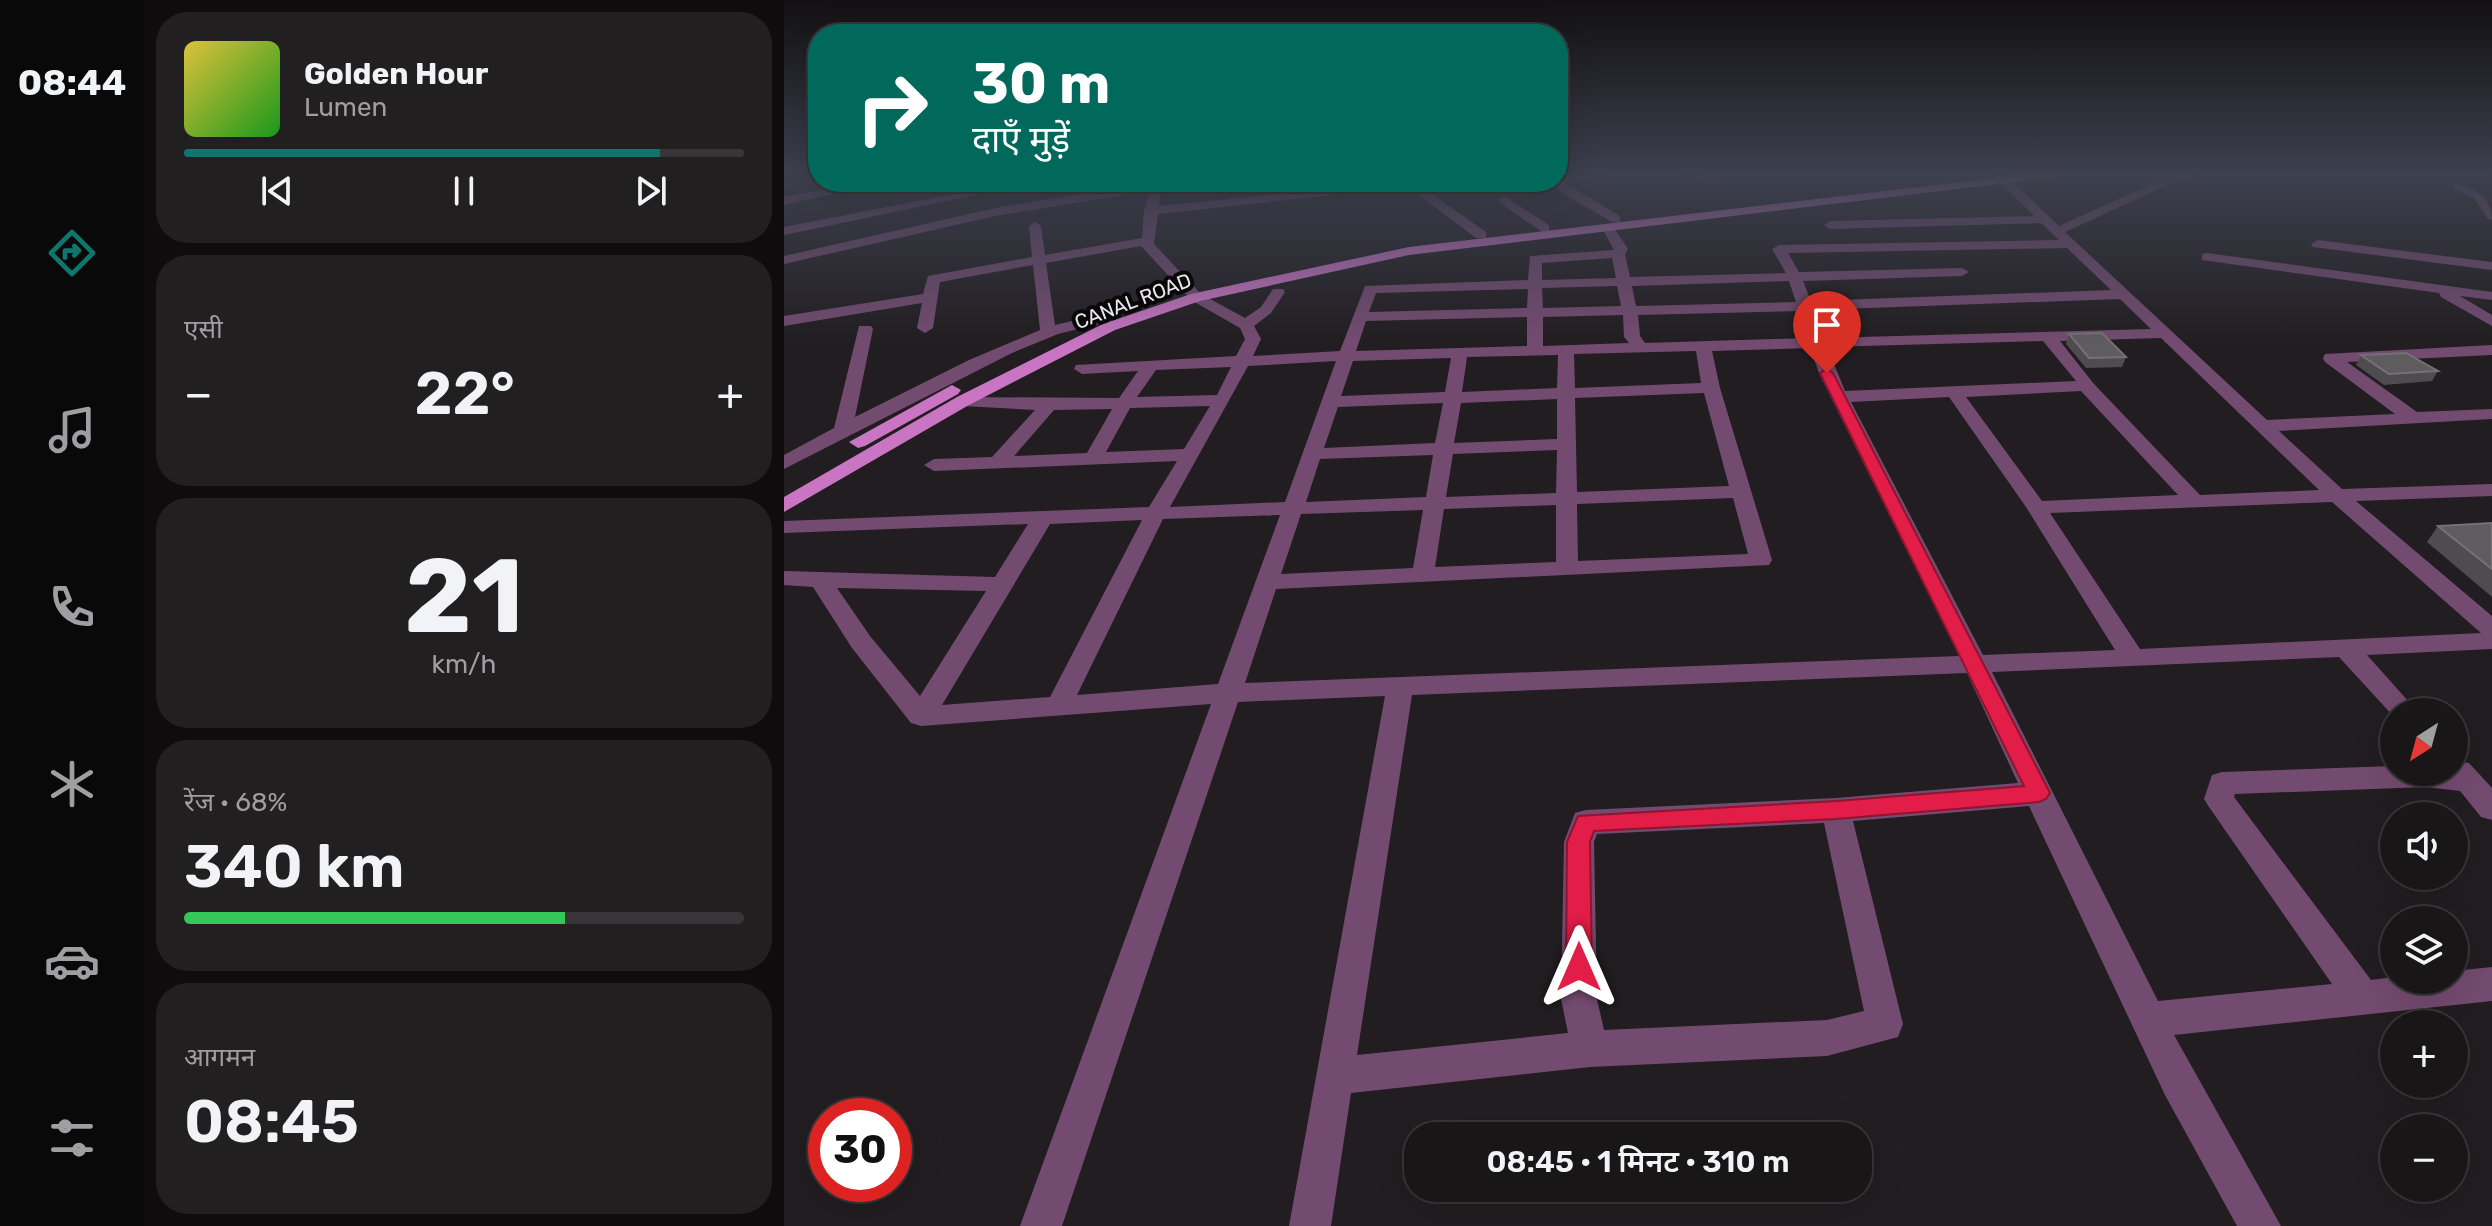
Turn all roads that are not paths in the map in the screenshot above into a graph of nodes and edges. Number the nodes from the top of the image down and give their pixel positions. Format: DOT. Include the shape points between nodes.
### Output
graph roads {
  1 [pos="911,231"];
  2 [pos="1036,231"];
  3 [pos="1148,231"];
  4 [pos="1476,231"];
  5 [pos="1516,231"];
  6 [pos="1558,231"];
  7 [pos="1615,231"];
  8 [pos="2058,231"];
  9 [pos="1481,235"];
  10 [pos="1147,241"];
  11 [pos="2071,244"];
  12 [pos="2318,244"];
  13 [pos="1618,254"];
  14 [pos="2207,257"];
  15 [pos="784,260"];
  16 [pos="1040,261"];
  17 [pos="2492,266"];
  18 [pos="1962,272"];
  19 [pos="1795,277"];
  20 [pos="1623,282"];
  21 [pos="1535,284"];
  22 [pos="2438,289"];
  23 [pos="1278,292"];
  24 [pos="1192,293"];
  25 [pos="2124,294"];
  26 [pos="2492,296"];
  27 [pos="930,297"];
  28 [pos="1806,306"];
  29 [pos="1627,310"];
  30 [pos="1533,313"];
  31 [pos="1360,317"];
  32 [pos="1102,319"];
  33 [pos="784,321"];
  34 [pos="2492,321"];
  35 [pos="1246,325"];
  36 [pos="925,328"];
  37 [pos="865,329"];
  38 [pos="1048,331"];
  39 [pos="2165,333"];
  40 [pos="2048,337"];
  41 [pos="1820,344"];
  42 [pos="1703,347"];
  43 [pos="1642,349"];
  44 [pos="1566,350"];
  45 [pos="2492,350"];
  46 [pos="1535,351"];
  47 [pos="1460,353"];
  48 [pos="1346,356"];
  49 [pos="1241,361"];
  50 [pos="1151,365"];
  51 [pos="1082,369"];
  52 [pos="2086,386"];
  53 [pos="1711,388"];
  54 [pos="1954,392"];
  55 [pos="1565,393"];
  56 [pos="1452,397"];
  57 [pos="1839,397"];
  58 [pos="1222,400"];
  59 [pos="963,401"];
  60 [pos="1330,402"];
  61 [pos="1123,404"];
  62 [pos="1049,405"];
  63 [pos="2492,414"];
  64 [pos="2411,417"];
  65 [pos="2264,426"];
  66 [pos="846,440"];
  67 [pos="1565,444"];
  68 [pos="1444,449"];
  69 [pos="1312,454"];
  70 [pos="1189,455"];
  71 [pos="1093,459"];
  72 [pos="785,462"];
  73 [pos="997,463"];
  74 [pos="934,465"];
  75 [pos="2492,490"];
  76 [pos="1742,492"];
  77 [pos="2340,497"];
  78 [pos="1566,499"];
  79 [pos="2196,502"];
  80 [pos="1435,504"];
  81 [pos="784,506"];
  82 [pos="2036,507"];
  83 [pos="1293,510"];
  84 [pos="1156,513"];
  85 [pos="1043,517"];
  86 [pos="784,527"];
  87 [pos="1567,568"];
  88 [pos="1423,574"];
  89 [pos="784,578"];
  90 [pos="820,580"];
  91 [pos="1267,582"];
  92 [pos="1002,584"];
  93 [pos="2492,629"];
  94 [pos="2492,641"];
  95 [pos="2345,648"];
  96 [pos="2133,658"];
  97 [pos="1975,663"];
  98 [pos="1400,686"];
  99 [pos="1228,693"];
  100 [pos="2392,698"];
  101 [pos="1059,705"];
  102 [pos="921,716"];
  103 [pos="2380,778"];
  104 [pos="2468,781"];
  105 [pos="2039,793"];
  106 [pos="2492,808"];
  107 [pos="1836,810"];
  108 [pos="2492,984"];
  109 [pos="2363,998"];
  110 [pos="2148,1020"];
  111 [pos="1590,1049"];
  112 [pos="1333,1076"];
  113 [pos="1041,1226"];
  114 [pos="1310,1226"];
  115 [pos="2260,1226"];
  1 -- 15 [label="street"];
  2 -- 16 [label="street"];
  3 -- 10 [label="street"];
  4 -- 9 [label="street"];
  5 -- 9 [label="main road, CANAL ROAD"];
  6 -- 24 [label="main road, CANAL ROAD" via="1409,251"];
  7 -- 13 [label="street"];
  8 -- 11 [label="street"];
  9 -- 24 [label="main road, CANAL ROAD" via="1299,262"];
  10 -- 16 [label="street"];
  10 -- 24 [label="street"];
  11 -- 19 [label="street" via="1779,249"];
  11 -- 25 [label="street"];
  12 -- 17 [label="street"];
  13 -- 20 [label="street"];
  13 -- 21 [label="street" via="1538,258"];
  14 -- 22 [label="street"];
  16 -- 27 [label="street" via="933,279"];
  16 -- 38 [label="street"];
  18 -- 19 [label="street"];
  19 -- 20 [label="street"];
  19 -- 28 [label="street"];
  20 -- 21 [label="street"];
  20 -- 29 [label="street"];
  21 -- 30 [label="street"];
  21 -- 31 [label="street" via="1370,289"];
  22 -- 26 [label="street"];
  22 -- 34 [label="street"];
  23 -- 35 [label="street"];
  24 -- 32 [label="main road, CANAL ROAD"];
  24 -- 35 [label="street"];
  24 -- 59 [label="main road, CANAL ROAD" via="1109,327"];
  25 -- 28 [label="street"];
  25 -- 39 [label="street"];
  27 -- 33 [label="street"];
  27 -- 36 [label="street"];
  28 -- 29 [label="street"];
  28 -- 41 [label="street"];
  29 -- 30 [label="street"];
  29 -- 43 [label="street" via="1632,337"];
  30 -- 31 [label="street"];
  30 -- 46 [label="street"];
  31 -- 48 [label="street"];
  32 -- 38 [label="street"];
  32 -- 66 [label="main road, CANAL ROAD"];
  35 -- 49 [label="street" via="1253,339"];
  37 -- 66 [label="street"];
  38 -- 66 [label="street" via="934,384"];
  39 -- 40 [label="street"];
  39 -- 65 [label="street"];
  40 -- 41 [label="street"];
  40 -- 52 [label="street"];
  41 -- 42 [label="street"];
  41 -- 57 [label="street"];
  42 -- 43 [label="street"];
  42 -- 53 [label="street"];
  43 -- 44 [label="street"];
  44 -- 46 [label="street"];
  44 -- 55 [label="street"];
  45 -- 64 [label="street" via="2331,358"];
  46 -- 47 [label="street"];
  47 -- 48 [label="street"];
  47 -- 56 [label="street"];
  48 -- 49 [label="street"];
  48 -- 60 [label="street"];
  49 -- 50 [label="street"];
  49 -- 58 [label="street"];
  50 -- 51 [label="street"];
  50 -- 61 [label="street"];
  52 -- 54 [label="street"];
  52 -- 79 [label="street"];
  53 -- 55 [label="street"];
  53 -- 76 [label="street"];
  54 -- 57 [label="street"];
  54 -- 82 [label="street"];
  55 -- 56 [label="street"];
  55 -- 67 [label="street"];
  56 -- 60 [label="street"];
  56 -- 68 [label="street"];
  57 -- 97 [label="street"];
  58 -- 61 [label="street"];
  58 -- 70 [label="street"];
  59 -- 62 [label="street"];
  59 -- 81 [label="main road, CANAL ROAD"];
  60 -- 69 [label="street"];
  61 -- 62 [label="street"];
  61 -- 71 [label="street"];
  62 -- 73 [label="street"];
  63 -- 64 [label="street"];
  64 -- 65 [label="street"];
  65 -- 77 [label="street"];
  66 -- 72 [label="street"];
  67 -- 68 [label="street"];
  67 -- 78 [label="street"];
  68 -- 69 [label="street"];
  68 -- 80 [label="street"];
  69 -- 83 [label="street"];
  70 -- 71 [label="street"];
  70 -- 84 [label="street"];
  71 -- 73 [label="street"];
  73 -- 74 [label="street"];
  75 -- 77 [label="street"];
  76 -- 78 [label="street"];
  76 -- 87 [label="street" via="1761,560"];
  77 -- 79 [label="street"];
  77 -- 93 [label="street"];
  78 -- 80 [label="street"];
  78 -- 87 [label="street"];
  79 -- 82 [label="street"];
  80 -- 83 [label="street"];
  80 -- 88 [label="street"];
  82 -- 96 [label="street"];
  83 -- 84 [label="street"];
  83 -- 91 [label="street"];
  84 -- 85 [label="street"];
  84 -- 101 [label="street"];
  85 -- 86 [label="street"];
  85 -- 92 [label="street"];
  87 -- 88 [label="street"];
  88 -- 91 [label="street"];
  89 -- 90 [label="street"];
  90 -- 92 [label="street"];
  90 -- 102 [label="street" via="861,642"];
  91 -- 99 [label="street"];
  92 -- 102 [label="street"];
  94 -- 95 [label="street"];
  95 -- 96 [label="street"];
  95 -- 100 [label="street"];
  96 -- 97 [label="street"];
  97 -- 98 [label="street"];
  97 -- 105 [label="street"];
  98 -- 99 [label="street"];
  98 -- 112 [label="street"];
  99 -- 101 [label="street"];
  99 -- 113 [label="street"];
  101 -- 102 [label="street"];
  103 -- 109 [label="street" via="2222,783 2219,799"];
  104 -- 106 [label="street"];
  105 -- 107 [label="street"];
  105 -- 110 [label="street"];
  107 -- 111 [label="street" via="1586,822 1579,842 1579,999"];
  107 -- 111 [label="street" via="1885,1024 1827,1038"];
  108 -- 109 [label="street"];
  109 -- 110 [label="street"];
  110 -- 115 [label="street"];
  111 -- 112 [label="street"];
  112 -- 114 [label="street"];
}
